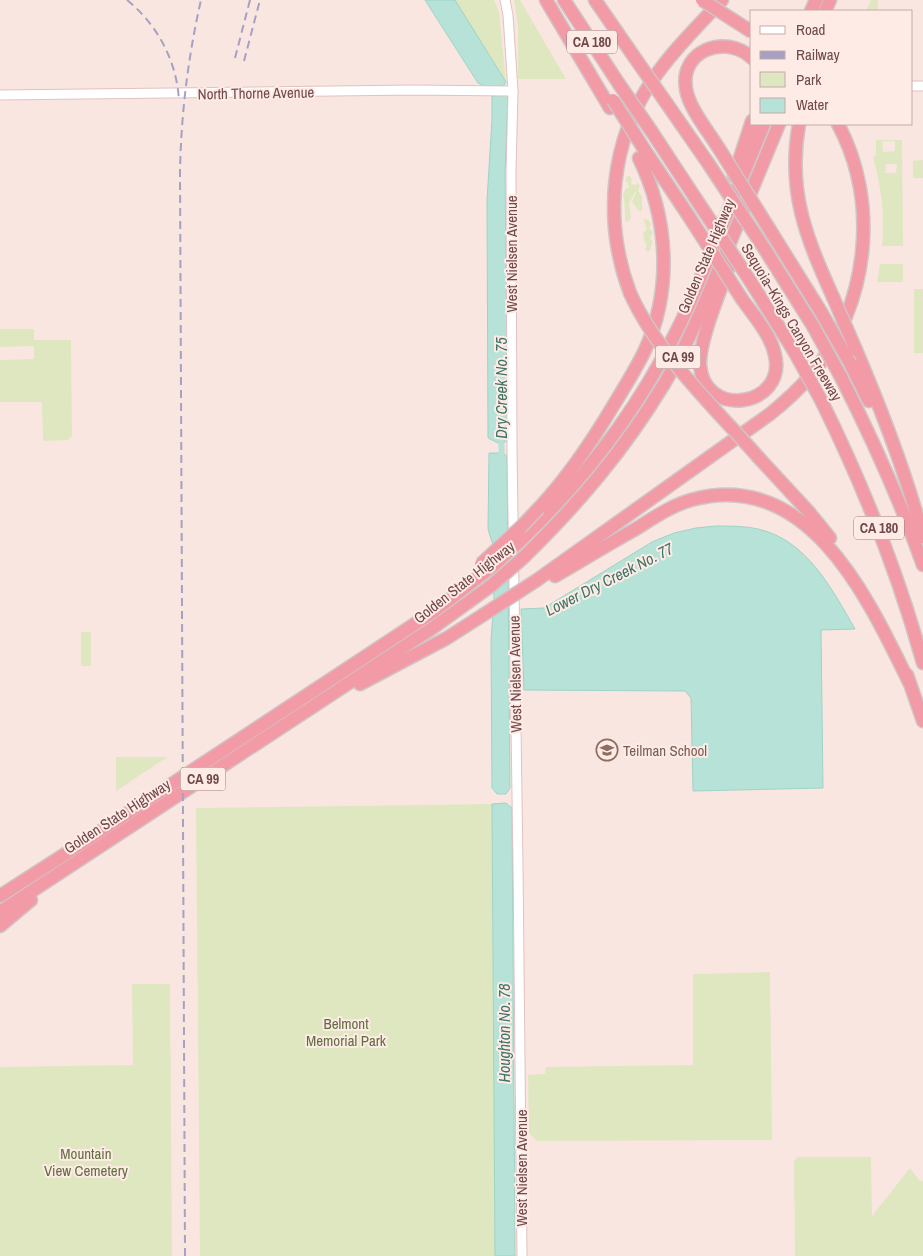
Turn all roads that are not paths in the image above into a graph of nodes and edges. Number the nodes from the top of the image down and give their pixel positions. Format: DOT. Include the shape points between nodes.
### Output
graph roads {
  1 [pos="547,0"];
  2 [pos="564,0"];
  3 [pos="595,0"];
  4 [pos="702,0"];
  5 [pos="722,0"];
  6 [pos="506,3"];
  7 [pos="750,31"];
  8 [pos="750,57"];
  9 [pos="510,91"];
  10 [pos="0,94"];
  11 [pos="751,125"];
  12 [pos="764,125"];
  13 [pos="780,125"];
  14 [pos="780,125"];
  15 [pos="799,125"];
  16 [pos="838,125"];
  17 [pos="642,153"];
  18 [pos="726,274"];
  19 [pos="726,274"];
  20 [pos="726,274"];
  21 [pos="726,274"];
  22 [pos="674,336"];
  23 [pos="905,478"];
  24 [pos="923,537"];
  25 [pos="487,565"];
  26 [pos="923,565"];
  27 [pos="538,583"];
  28 [pos="923,662"];
  29 [pos="909,682"];
  30 [pos="324,700"];
  31 [pos="923,721"];
  32 [pos="90,838"];
  33 [pos="82,858"];
  34 [pos="0,887"];
  35 [pos="0,896"];
  36 [pos="0,912"];
  37 [pos="0,926"];
  38 [pos="522,1256"];
  1 -- 17 [label="highway, bridge"];
  2 -- 28 [label="highway, Sequoia–Kings Canyon Freeway / CA 180, bridge" via="750,279 821,400 883,538"];
  3 -- 26 [label="highway, Sequoia–Kings Canyon Freeway / CA 180, bridge" via="708,163 813,326 879,455"];
  4 -- 7 [label="highway, bridge"];
  5 -- 29 [label="highway, bridge" via="660,69 636,107 616,178 614,222 619,258 630,293 646,325 672,360 822,527 850,566 885,625"];
  6 -- 9 [label="street, West Nielsen Avenue"];
  8 -- 23 [label="highway, bridge" via="736,48 718,46 700,53 689,68 685,82 688,97 821,312 874,410"];
  9 -- 10 [label="street, North Thorne Avenue"];
  9 -- 38 [label="street, West Nielsen Avenue"];
  11 -- 22 [label="highway"];
  12 -- 22 [label="highway, Golden State Highway / CA 99"];
  13 -- 21 [label="highway, bridge"];
  14 -- 30 [label="highway, Golden State Highway / CA 99, bridge" via="687,342 629,438 595,483 524,557 492,585"];
  15 -- 23 [label="highway, bridge" via="795,171 798,205 809,244 875,396"];
  16 -- 27 [label="highway" via="858,177 863,241 859,275 850,306 823,359 797,390 770,414"];
  17 -- 18 [label="highway, bridge"];
  17 -- 25 [label="highway, bridge" via="663,236 664,279 655,322 637,366 591,443 558,487"];
  19 -- 20 [label="highway, bridge" via="770,342 775,356 776,366 770,385 746,400 722,398 707,386 700,369 700,356"];
  22 -- 25 [label="highway, Golden State Highway / CA 99, bridge" via="632,410 608,443 565,495 523,538"];
  23 -- 24 [label="highway"];
  25 -- 32 [label="highway, Golden State Highway / CA 99" via="274,716"];
  27 -- 29 [label="highway" via="677,505 716,496 751,498 791,514 830,548 870,605"];
  27 -- 30 [label="highway, bridge" via="373,678"];
  29 -- 31 [label="highway"];
  30 -- 33 [label="highway, Golden State Highway / CA 99"];
  32 -- 34 [label="highway"];
  32 -- 35 [label="highway, Golden State Highway / CA 99"];
  33 -- 36 [label="highway, Golden State Highway / CA 99"];
  33 -- 37 [label="highway"];
}
